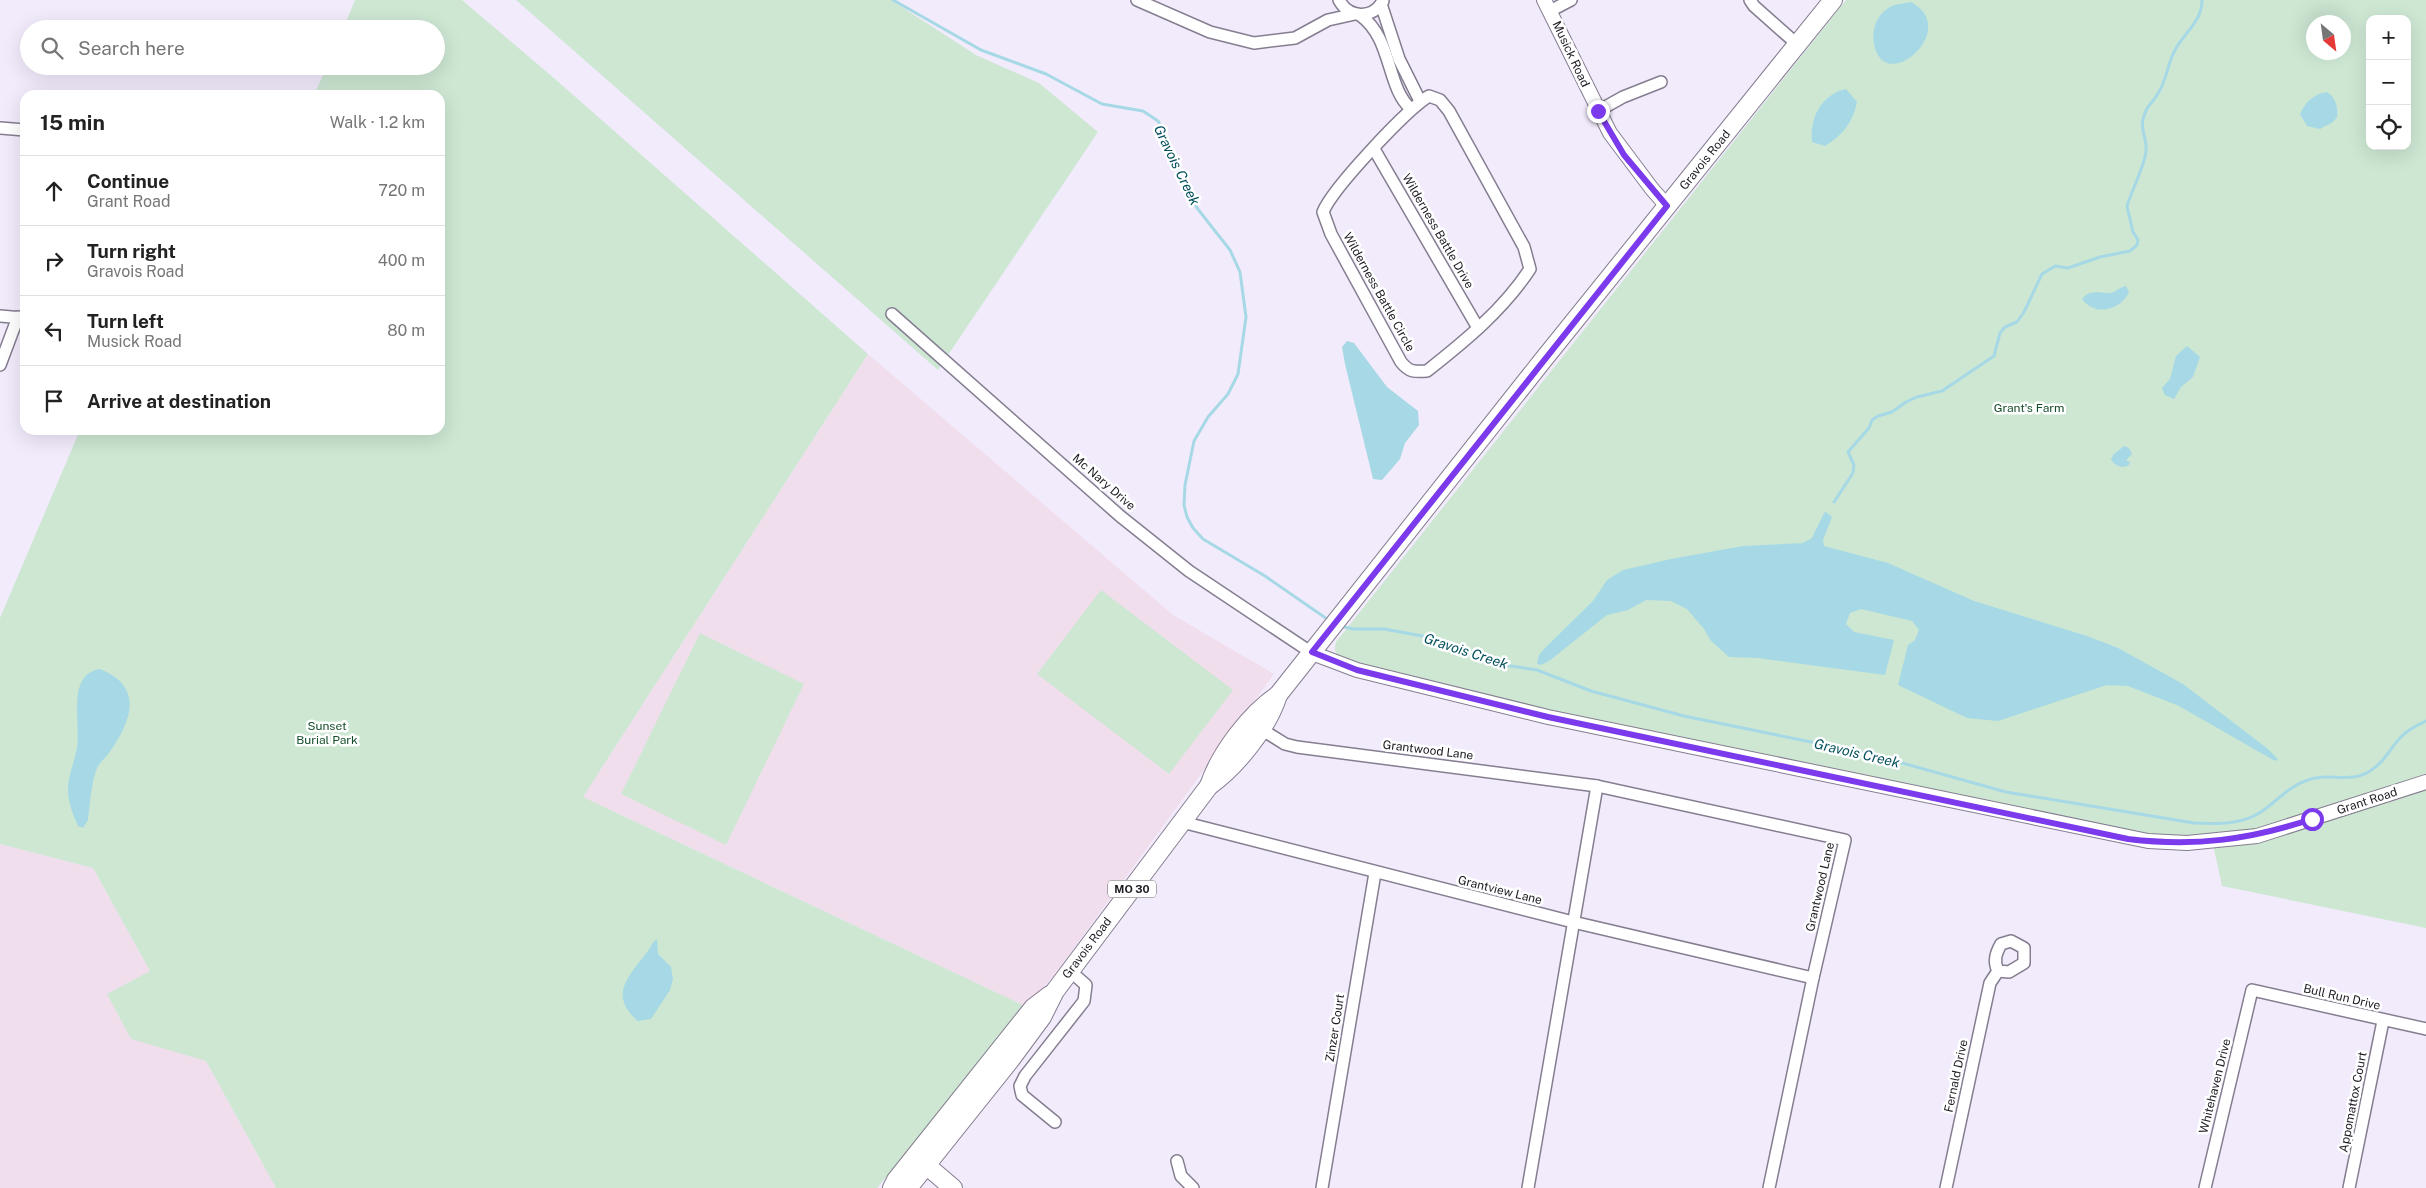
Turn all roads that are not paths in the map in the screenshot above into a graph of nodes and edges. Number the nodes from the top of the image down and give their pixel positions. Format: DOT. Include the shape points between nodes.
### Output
graph roads {
  1 [pos="1137,0"];
  2 [pos="1338,0"];
  3 [pos="1571,0"];
  4 [pos="1750,0"];
  5 [pos="1833,0"];
  6 [pos="1382,2"];
  7 [pos="1547,5"];
  8 [pos="1357,15"];
  9 [pos="1328,20"];
  10 [pos="1798,45"];
  11 [pos="1661,82"];
  12 [pos="1416,106"];
  13 [pos="1598,111"];
  14 [pos="0,128"];
  15 [pos="20,130"];
  16 [pos="1374,149"];
  17 [pos="1667,206"];
  18 [pos="892,314"];
  19 [pos="0,316"];
  20 [pos="20,317"];
  21 [pos="20,319"];
  22 [pos="1478,328"];
  23 [pos="0,365"];
  24 [pos="1312,652"];
  25 [pos="1278,695"];
  26 [pos="1261,729"];
  27 [pos="2426,782"];
  28 [pos="1209,786"];
  29 [pos="1597,786"];
  30 [pos="1182,822"];
  31 [pos="1375,873"];
  32 [pos="1573,922"];
  33 [pos="1070,970"];
  34 [pos="1998,971"];
  35 [pos="1813,978"];
  36 [pos="2252,990"];
  37 [pos="1055,991"];
  38 [pos="2383,1021"];
  39 [pos="2426,1030"];
  40 [pos="1055,1122"];
  41 [pos="942,1146"];
  42 [pos="921,1161"];
  43 [pos="1177,1161"];
  44 [pos="951,1186"];
  45 [pos="892,1188"];
  46 [pos="908,1188"];
  47 [pos="1193,1188"];
  48 [pos="1322,1188"];
  49 [pos="1528,1188"];
  50 [pos="1769,1188"];
  51 [pos="1946,1188"];
  52 [pos="2205,1188"];
  53 [pos="2349,1188"];
  1 -- 9 [label="street" via="1210,32 1254,43 1295,38"];
  2 -- 8 [label="street" via="1346,10"];
  2 -- 9 [label="street"];
  3 -- 7 [label="street"];
  4 -- 10 [label="street"];
  5 -- 10 [label="main road, Gravois Road / MO 30"];
  6 -- 8 [label="street" via="1374,11"];
  6 -- 12 [label="street"];
  7 -- 13 [label="street, Musick Road"];
  8 -- 9 [label="street"];
  8 -- 12 [label="street" via="1374,28 1402,96"];
  10 -- 17 [label="main road, Gravois Road / MO 30"];
  11 -- 13 [label="street" via="1622,97"];
  12 -- 16 [label="street, Wilderness Battle Circle"];
  12 -- 22 [label="street, Wilderness Battle Circle" via="1429,96 1440,100 1449,112 1524,247 1529,262 1530,269 1506,302"];
  13 -- 17 [label="street, Musick Road" via="1624,155"];
  14 -- 15 [label="street"];
  16 -- 22 [label="street, Wilderness Battle Drive"];
  16 -- 22 [label="street, Wilderness Battle Circle" via="1328,200 1323,212 1330,234 1401,362 1408,370 1427,371"];
  17 -- 24 [label="main road, Gravois Road / MO 30"];
  18 -- 24 [label="street, Mc Nary Drive" via="1189,571"];
  19 -- 20 [label="street"];
  21 -- 23 [label="street"];
  24 -- 25 [label="main road, Gravois Road / MO 30"];
  24 -- 27 [label="street, Grant Road" via="1357,670 1548,717 2148,841 2193,843 2263,835"];
  25 -- 26 [label="main road, Gravois Road / MO 30" via="1272,716"];
  25 -- 28 [label="main road, Gravois Road / MO 30" via="1260,707 1215,766"];
  26 -- 28 [label="main road, Gravois Road / MO 30" via="1226,774"];
  26 -- 29 [label="street, Grantwood Lane" via="1285,744 1297,747"];
  28 -- 30 [label="main road, Gravois Road / MO 30"];
  29 -- 32 [label="street"];
  29 -- 35 [label="street, Grantwood Lane" via="1845,840"];
  30 -- 31 [label="street, Grantview Lane"];
  30 -- 33 [label="main road, Gravois Road / MO 30"];
  31 -- 32 [label="street, Grantview Lane"];
  31 -- 48 [label="street, Zinzer Court"];
  32 -- 35 [label="street, Grantview Lane"];
  32 -- 49 [label="street"];
  33 -- 37 [label="main road, Gravois Road / MO 30"];
  33 -- 40 [label="street" via="1086,985 1084,1001 1020,1086 1022,1095"];
  34 -- 51 [label="street, Fernald Drive" via="1990,983"];
  35 -- 50 [label="street, Grantwood Lane"];
  36 -- 38 [label="street, Bull Run Drive"];
  36 -- 52 [label="street, Whitehaven Drive"];
  37 -- 41 [label="main road, Gravois Road / MO 30" via="1029,1035"];
  37 -- 42 [label="main road, Gravois Road / MO 30" via="1033,1008"];
  38 -- 39 [label="street, Bull Run Drive"];
  38 -- 53 [label="street, Appomattox Court"];
  41 -- 42 [label="main road, Gravois Road / MO 30"];
  41 -- 44 [label="main road"];
  42 -- 44 [label="main road"];
  42 -- 45 [label="main road, Gravois Road / MO 30" via="896,1180"];
  42 -- 46 [label="main road, Gravois Road / MO 30"];
  43 -- 47 [label="street" via="1181,1176"];
}
